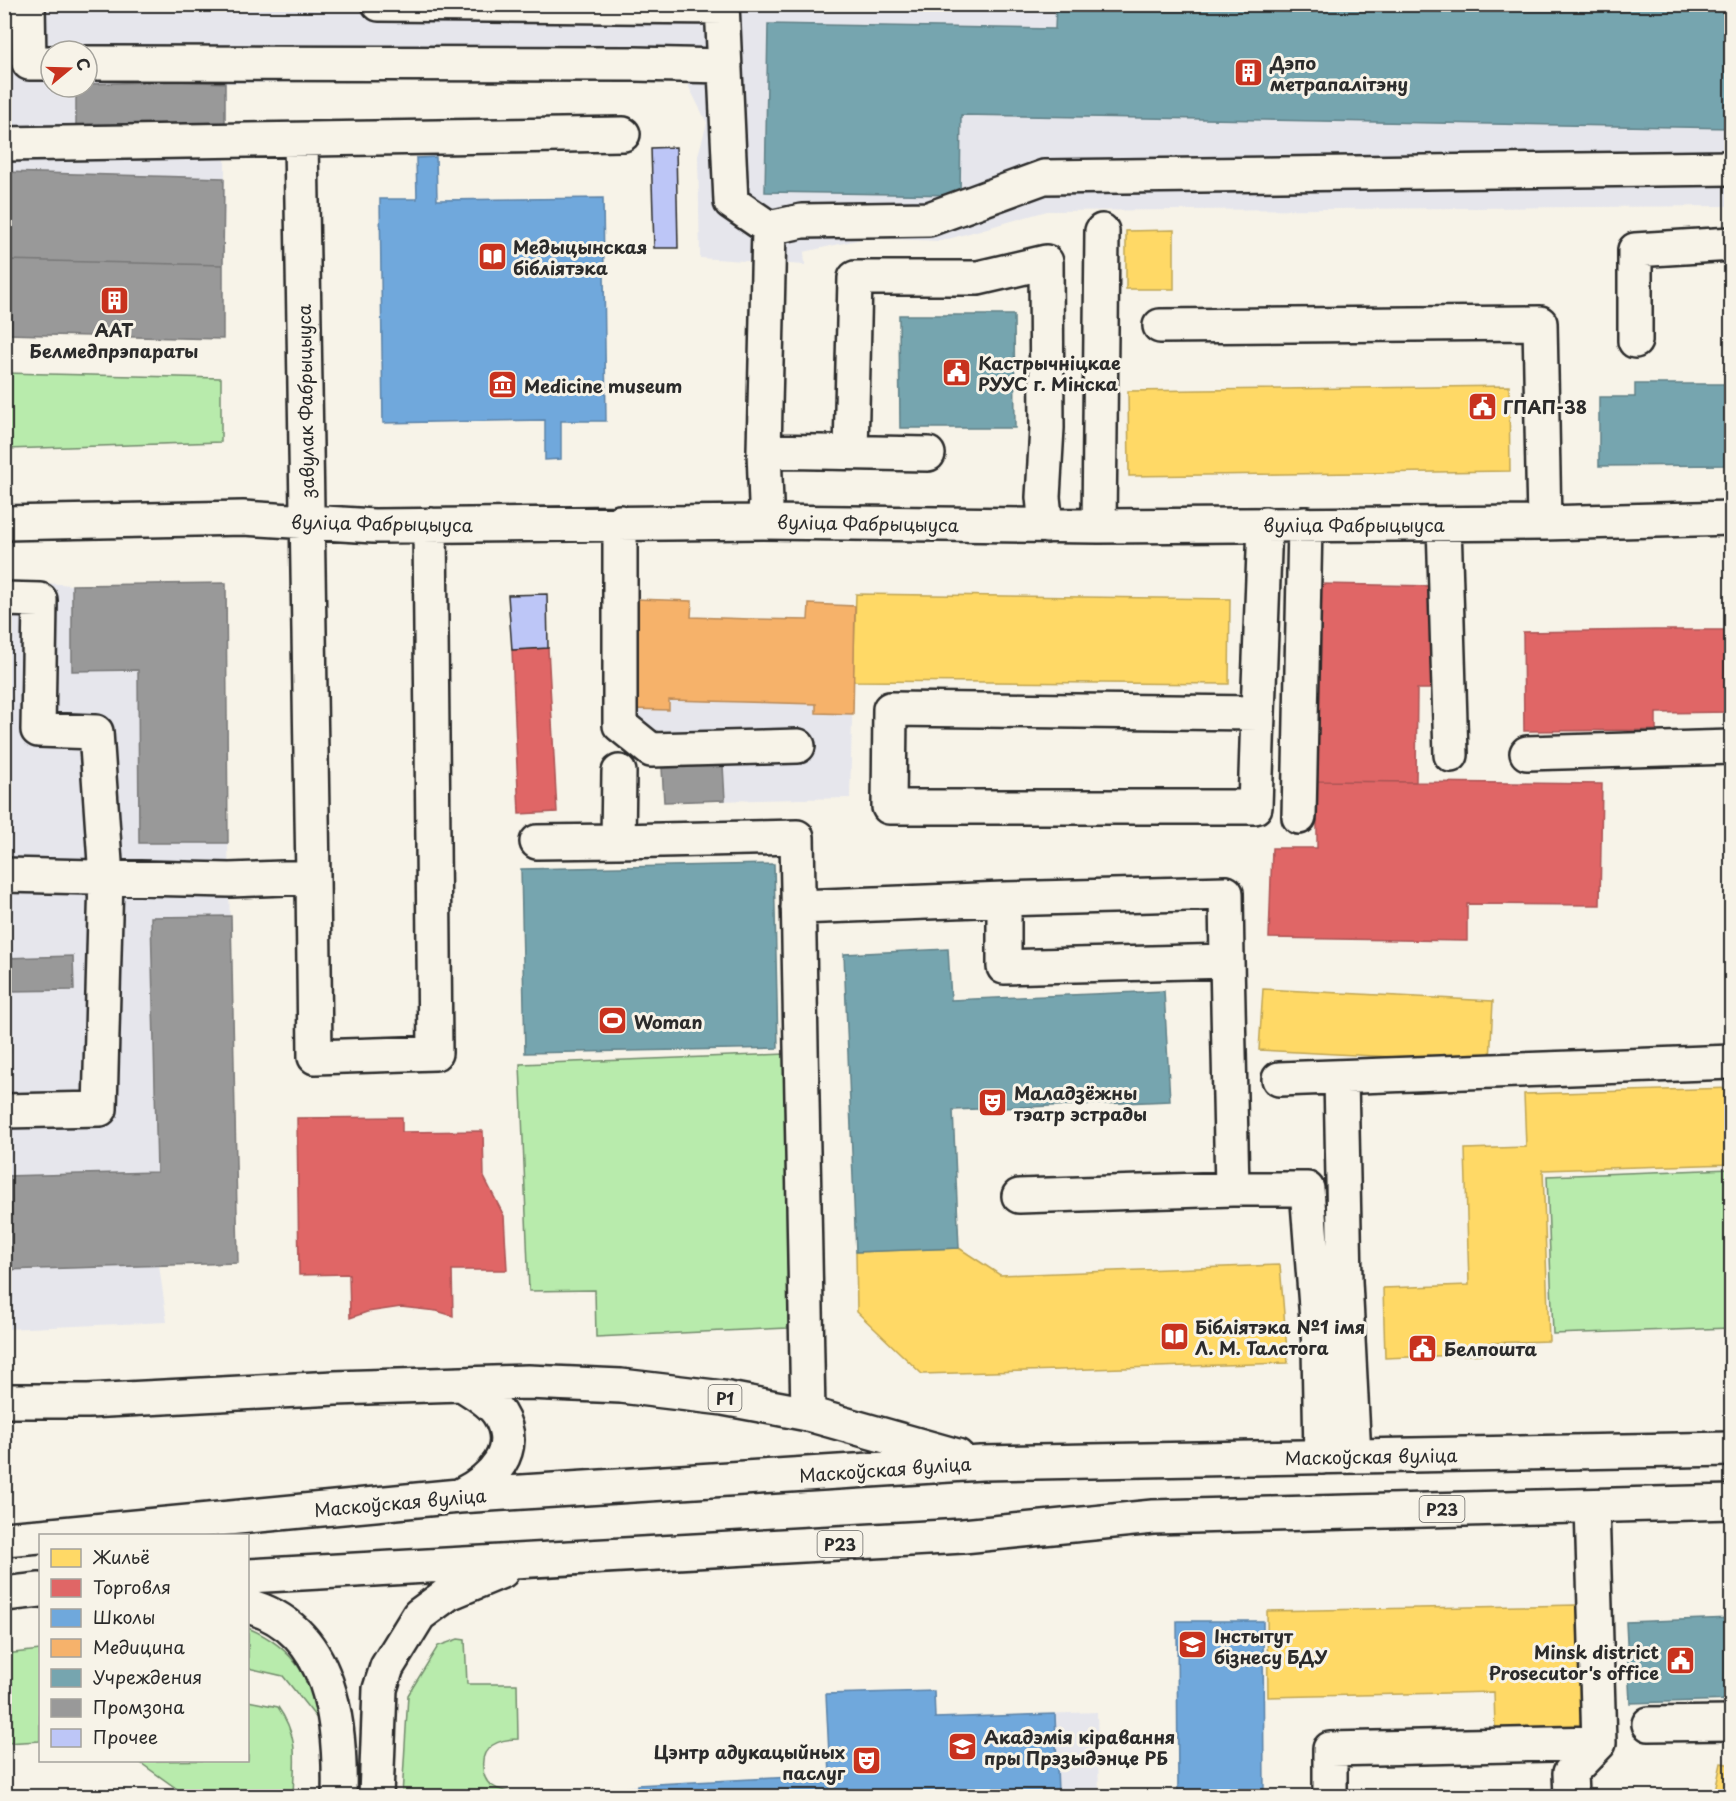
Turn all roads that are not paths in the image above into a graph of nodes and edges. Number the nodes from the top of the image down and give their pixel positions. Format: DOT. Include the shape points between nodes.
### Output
graph roads {
  1 [pos="28,4"];
  2 [pos="379,4"];
  3 [pos="723,6"];
  4 [pos="39,63"];
  5 [pos="99,63"];
  6 [pos="725,66"];
  7 [pos="623,134"];
  8 [pos="301,141"];
  9 [pos="4,144"];
  10 [pos="1731,168"];
  11 [pos="769,228"];
  12 [pos="1102,231"];
  13 [pos="1731,244"];
  14 [pos="1160,326"];
  15 [pos="1635,341"];
  16 [pos="764,451"];
  17 [pos="851,452"];
  18 [pos="928,454"];
  19 [pos="1731,518"];
  20 [pos="620,522"];
  21 [pos="763,522"];
  22 [pos="4,523"];
  23 [pos="307,523"];
  24 [pos="1544,523"];
  25 [pos="1265,524"];
  26 [pos="1444,524"];
  27 [pos="430,525"];
  28 [pos="1099,525"];
  29 [pos="1305,525"];
  30 [pos="1046,526"];
  31 [pos="4,599"];
  32 [pos="1258,713"];
  33 [pos="798,746"];
  34 [pos="1731,747"];
  35 [pos="1527,753"];
  36 [pos="1451,755"];
  37 [pos="619,772"];
  38 [pos="1299,817"];
  39 [pos="618,840"];
  40 [pos="537,842"];
  41 [pos="4,875"];
  42 [pos="106,877"];
  43 [pos="314,878"];
  44 [pos="1004,899"];
  45 [pos="798,907"];
  46 [pos="1227,961"];
  47 [pos="1731,1062"];
  48 [pos="1341,1077"];
  49 [pos="1279,1079"];
  50 [pos="4,1111"];
  51 [pos="1232,1189"];
  52 [pos="1019,1196"];
  53 [pos="462,1384"];
  54 [pos="4,1401"];
  55 [pos="808,1414"];
  56 [pos="1731,1449"];
  57 [pos="1353,1456"];
  58 [pos="1321,1457"];
  59 [pos="981,1463"];
  60 [pos="459,1496"];
  61 [pos="1731,1502"];
  62 [pos="1592,1507"];
  63 [pos="62,1534"];
  64 [pos="39,1536"];
  65 [pos="4,1539"];
  66 [pos="526,1562"];
  67 [pos="249,1576"];
  68 [pos="39,1590"];
  69 [pos="4,1594"];
  70 [pos="249,1606"];
  71 [pos="1731,1723"];
  72 [pos="1649,1724"];
  73 [pos="1599,1743"];
  74 [pos="339,1797"];
  75 [pos="376,1797"];
  76 [pos="1330,1797"];
  77 [pos="1571,1797"];
  1 -- 4 [label="main road" via="29,63"];
  2 -- 3 [label="main road"];
  3 -- 6 [label="main road"];
  5 -- 6 [label="main road"];
  6 -- 11 [label="main road" via="730,202"];
  7 -- 8 [label="main road"];
  8 -- 9 [label="main road"];
  8 -- 23 [label="main road, завулак Фабрыцыуса"];
  10 -- 11 [label="main road" via="1044,177 929,219 802,221"];
  11 -- 16 [label="main road"];
  12 -- 28 [label="main road"];
  13 -- 15 [label="main road" via="1635,250"];
  14 -- 24 [label="main road" via="1540,323"];
  16 -- 17 [label="main road"];
  16 -- 21 [label="main road"];
  17 -- 18 [label="main road"];
  17 -- 30 [label="main road" via="855,278 978,278 1046,262"];
  19 -- 24 [label="main road, вуліца Фабрыцыуса"];
  20 -- 21 [label="main road, вуліца Фабрыцыуса"];
  20 -- 27 [label="main road, вуліца Фабрыцыуса"];
  20 -- 33 [label="main road" via="620,724 651,750"];
  21 -- 30 [label="main road, вуліца Фабрыцыуса"];
  22 -- 23 [label="main road, вуліца Фабрыцыуса" via="243,518"];
  23 -- 27 [label="main road, вуліца Фабрыцыуса"];
  23 -- 43 [label="main road, завулак Фабрыцыуса"];
  24 -- 26 [label="main road, вуліца Фабрыцыуса"];
  25 -- 28 [label="main road, вуліца Фабрыцыуса"];
  25 -- 29 [label="main road, вуліца Фабрыцыуса"];
  25 -- 32 [label="main road"];
  26 -- 29 [label="main road, вуліца Фабрыцыуса"];
  26 -- 36 [label="main road"];
  27 -- 43 [label="main road, завулак Фабрыцыуса" via="435,1053 315,1057"];
  28 -- 30 [label="main road, вуліца Фабрыцыуса"];
  29 -- 38 [label="main road"];
  31 -- 42 [label="main road" via="40,600 38,730 96,732"];
  32 -- 32 [label="main road" via="890,709 889,807 1255,807"];
  34 -- 35 [label="main road"];
  37 -- 39 [label="main road"];
  39 -- 40 [label="main road"];
  39 -- 45 [label="main road" via="797,837"];
  41 -- 42 [label="main road"];
  42 -- 43 [label="main road"];
  42 -- 50 [label="main road" via="100,1109"];
  44 -- 45 [label="main road"];
  44 -- 46 [label="main road" via="1004,967"];
  44 -- 46 [label="main road" via="1226,892"];
  45 -- 55 [label="main road"];
  46 -- 51 [label="main road"];
  47 -- 48 [label="main road"];
  48 -- 49 [label="main road"];
  48 -- 57 [label="main road"];
  51 -- 52 [label="main road"];
  51 -- 58 [label="main road" via="1307,1189 1319,1346"];
  53 -- 54 [label="main road, Р1" via="88,1401"];
  53 -- 55 [label="main road, Р1" via="621,1386 723,1398"];
  53 -- 60 [label="main road" via="499,1414 506,1433 505,1453 495,1472"];
  55 -- 59 [label="main road, Р1"];
  56 -- 57 [label="main road, Маскоўская вуліца"];
  57 -- 58 [label="main road, Маскоўская вуліца"];
  58 -- 59 [label="main road, Маскоўская вуліца"];
  59 -- 60 [label="main road, Маскоўская вуліца"];
  60 -- 63 [label="main road, Маскоўская вуліца"];
  61 -- 62 [label="main road, Р23"];
  62 -- 66 [label="main road, Р23" via="1153,1517 963,1536"];
  62 -- 73 [label="main road"];
  64 -- 65 [label="main road, Маскоўская вуліца"];
  66 -- 67 [label="main road, Р23"];
  66 -- 75 [label="main road" via="449,1593 419,1615 399,1646 380,1689"];
  68 -- 69 [label="main road"];
  70 -- 74 [label="main road" via="282,1623 312,1649 330,1694 340,1752"];
  71 -- 72 [label="main road"];
  73 -- 76 [label="main road" via="1330,1749"];
  73 -- 77 [label="main road" via="1570,1773"];
}
